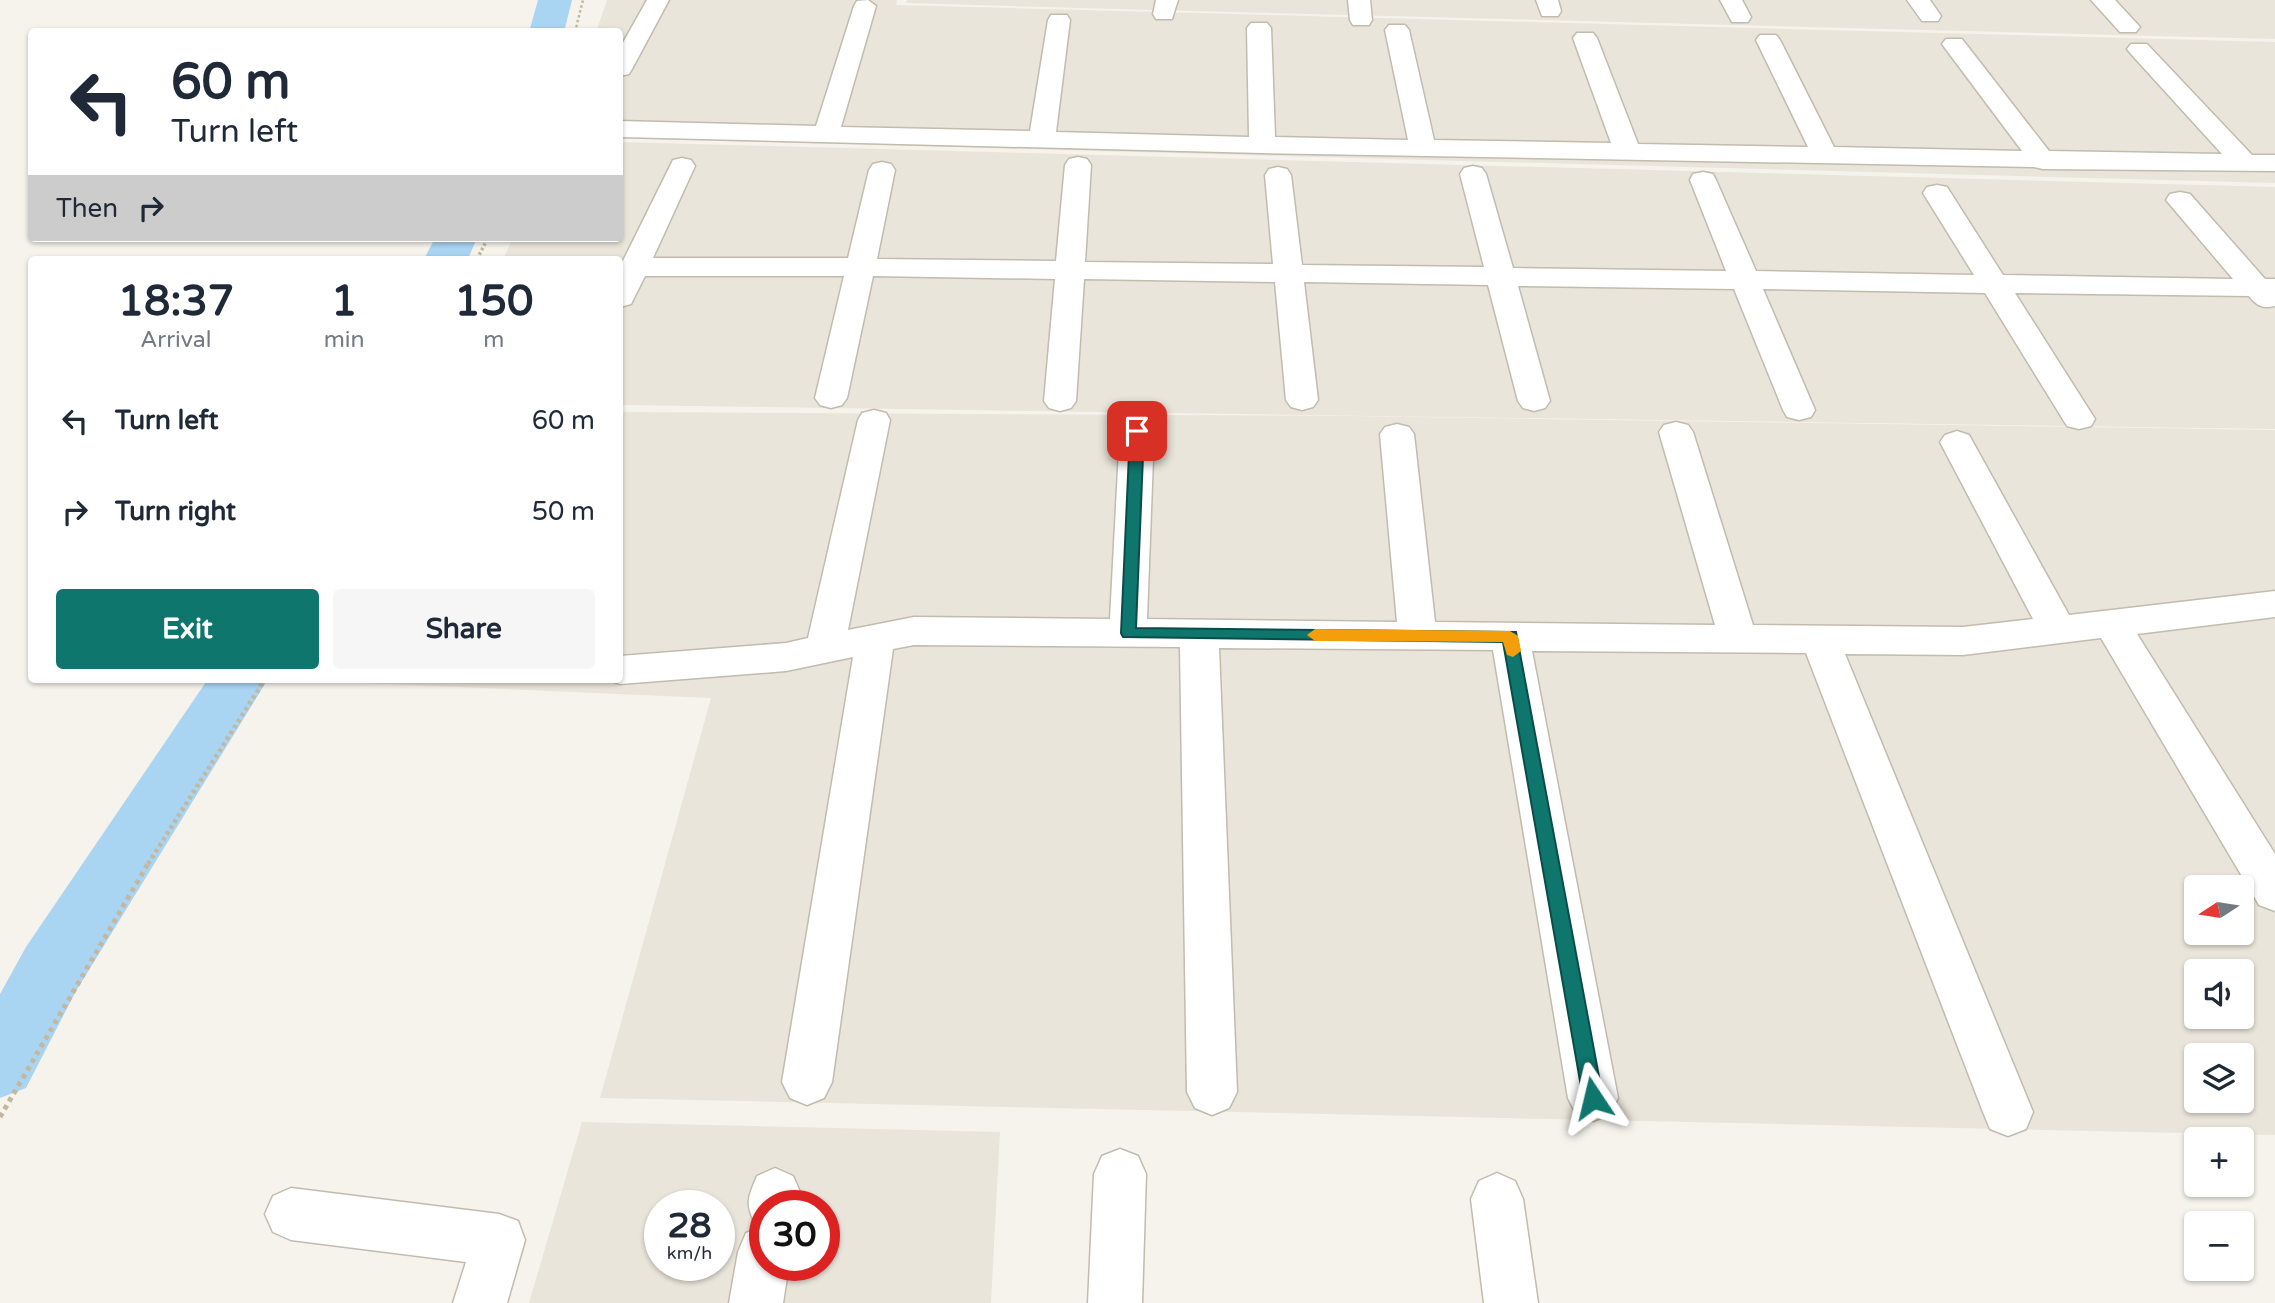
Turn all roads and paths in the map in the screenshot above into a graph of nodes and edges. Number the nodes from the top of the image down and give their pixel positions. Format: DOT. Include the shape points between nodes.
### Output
graph roads {
  1 [pos="583,0"];
  2 [pos="658,0"];
  3 [pos="2102,0"];
  4 [pos="865,6"];
  5 [pos="1059,20"];
  6 [pos="1259,27"];
  7 [pos="576,28"];
  8 [pos="1398,30"];
  9 [pos="1585,38"];
  10 [pos="1768,40"];
  11 [pos="1954,44"];
  12 [pos="623,64"];
  13 [pos="623,129"];
  14 [pos="826,135"];
  15 [pos="1042,139"];
  16 [pos="1262,145"];
  17 [pos="1423,147"];
  18 [pos="1627,150"];
  19 [pos="1825,155"];
  20 [pos="2043,160"];
  21 [pos="2245,163"];
  22 [pos="2275,163"];
  23 [pos="1078,165"];
  24 [pos="682,166"];
  25 [pos="882,170"];
  26 [pos="1473,174"];
  27 [pos="1278,175"];
  28 [pos="1703,180"];
  29 [pos="1937,193"];
  30 [pos="2180,200"];
  31 [pos="634,267"];
  32 [pos="860,267"];
  33 [pos="1070,270"];
  34 [pos="1289,273"];
  35 [pos="1500,276"];
  36 [pos="1744,280"];
  37 [pos="1994,284"];
  38 [pos="623,291"];
  39 [pos="2269,294"];
  40 [pos="831,398"];
  41 [pos="1302,400"];
  42 [pos="1060,401"];
  43 [pos="1534,401"];
  44 [pos="1799,410"];
  45 [pos="2080,419"];
  46 [pos="874,421"];
  47 [pos="1137,431"];
  48 [pos="1676,432"];
  49 [pos="1397,434"];
  50 [pos="1957,443"];
  51 [pos="2275,604"];
  52 [pos="2109,622"];
  53 [pos="2057,628"];
  54 [pos="1128,633"];
  55 [pos="1199,634"];
  56 [pos="1416,636"];
  57 [pos="1510,636"];
  58 [pos="875,639"];
  59 [pos="1738,639"];
  60 [pos="1821,640"];
  61 [pos="825,649"];
  62 [pos="623,670"];
  63 [pos="262,683"];
  64 [pos="2275,892"];
  65 [pos="807,1082"];
  66 [pos="1212,1092"];
  67 [pos="1593,1098"];
  68 [pos="2008,1112"];
  69 [pos="0,1117"];
  70 [pos="1120,1174"];
  71 [pos="1497,1199"];
  72 [pos="290,1214"];
  73 [pos="760,1281"];
  74 [pos="480,1303"];
  75 [pos="756,1303"];
  76 [pos="1115,1303"];
  77 [pos="1511,1303"];
  1 -- 7 [label="path"];
  2 -- 12 [label="street"];
  3 -- 21 [label="street"];
  4 -- 14 [label="street"];
  5 -- 15 [label="street"];
  6 -- 16 [label="street"];
  8 -- 17 [label="street"];
  9 -- 18 [label="street"];
  10 -- 19 [label="street"];
  11 -- 20 [label="street"];
  13 -- 14 [label="street"];
  14 -- 15 [label="street"];
  15 -- 16 [label="street"];
  16 -- 17 [label="street"];
  17 -- 18 [label="street"];
  18 -- 19 [label="street"];
  19 -- 20 [label="street"];
  20 -- 21 [label="street"];
  21 -- 22 [label="street"];
  23 -- 33 [label="street"];
  24 -- 31 [label="street"];
  25 -- 32 [label="street"];
  26 -- 35 [label="street"];
  27 -- 34 [label="street"];
  28 -- 36 [label="street"];
  29 -- 37 [label="street"];
  30 -- 39 [label="street"];
  31 -- 32 [label="street"];
  31 -- 38 [label="street"];
  32 -- 33 [label="street"];
  32 -- 40 [label="street"];
  33 -- 34 [label="street"];
  33 -- 42 [label="street"];
  34 -- 35 [label="street"];
  34 -- 41 [label="street"];
  35 -- 36 [label="street"];
  35 -- 43 [label="street"];
  36 -- 37 [label="street"];
  36 -- 44 [label="street"];
  37 -- 39 [label="street"];
  37 -- 45 [label="street"];
  46 -- 61 [label="street"];
  47 -- 54 [label="street"];
  48 -- 59 [label="street"];
  49 -- 56 [label="street"];
  50 -- 53 [label="street"];
  51 -- 52 [label="street"];
  52 -- 53 [label="street"];
  52 -- 64 [label="street"];
  53 -- 60 [label="street" via="1963,641"];
  54 -- 55 [label="street"];
  54 -- 58 [label="street" via="914,631"];
  55 -- 56 [label="street"];
  55 -- 66 [label="street"];
  56 -- 57 [label="street"];
  57 -- 59 [label="street"];
  57 -- 67 [label="street"];
  58 -- 61 [label="street"];
  58 -- 65 [label="street"];
  59 -- 60 [label="street"];
  60 -- 68 [label="street"];
  61 -- 62 [label="street" via="786,657"];
  63 -- 69 [label="path" via="121,906"];
  70 -- 76 [label="street"];
  71 -- 77 [label="street"];
  72 -- 74 [label="street" via="499,1240"];
  73 -- 75 [label="street"];
}
